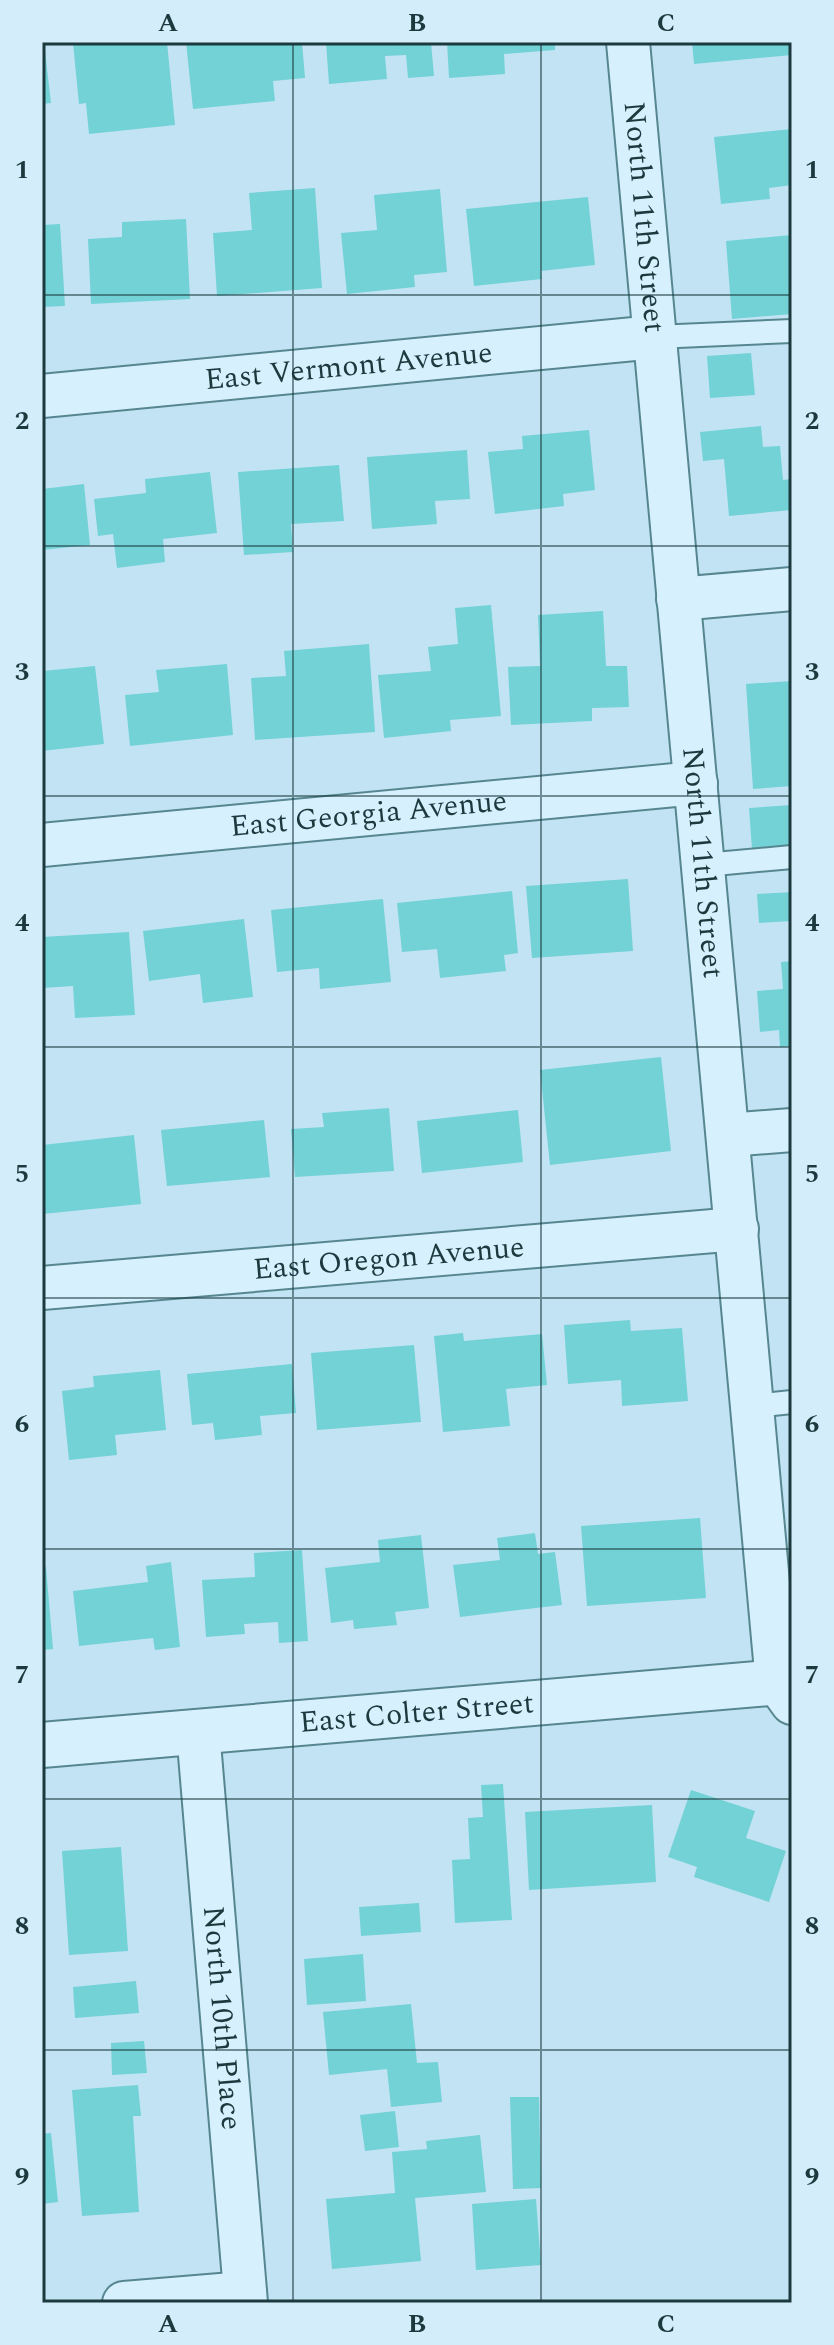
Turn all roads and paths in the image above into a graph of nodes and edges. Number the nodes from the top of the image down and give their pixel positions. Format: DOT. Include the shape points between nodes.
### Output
graph roads {
  1 [pos="628,42"];
  2 [pos="792,331"];
  3 [pos="655,337"];
  4 [pos="42,396"];
  5 [pos="792,589"];
  6 [pos="678,599"];
  7 [pos="696,783"];
  8 [pos="42,845"];
  9 [pos="792,857"];
  10 [pos="704,865"];
  11 [pos="792,1130"];
  12 [pos="728,1135"];
  13 [pos="737,1229"];
  14 [pos="42,1288"];
  15 [pos="772,1404"];
  16 [pos="787,1688"];
  17 [pos="198,1731"];
  18 [pos="42,1745"];
  19 [pos="245,2298"];
  20 [pos="124,2303"];
  1 -- 3 [label="street, North 11th Street"];
  2 -- 3 [label="lane"];
  3 -- 4 [label="street, East Vermont Avenue"];
  3 -- 6 [label="street, North 11th Street"];
  5 -- 6 [label="street"];
  6 -- 7 [label="street, North 11th Street"];
  7 -- 8 [label="street, East Georgia Avenue"];
  7 -- 10 [label="street, North 11th Street"];
  9 -- 10 [label="lane"];
  10 -- 12 [label="street, North 11th Street"];
  11 -- 12 [label="street"];
  12 -- 13 [label="street, North 11th Street"];
  13 -- 14 [label="street, East Oregon Avenue"];
  13 -- 15 [label="street, North 11th Street"];
  15 -- 16 [label="street, North 11th Street"];
  16 -- 17 [label="street, East Colter Street"];
  17 -- 18 [label="street, East Colter Street"];
  17 -- 19 [label="street, North 10th Place"];
  19 -- 20 [label="street"];
}
